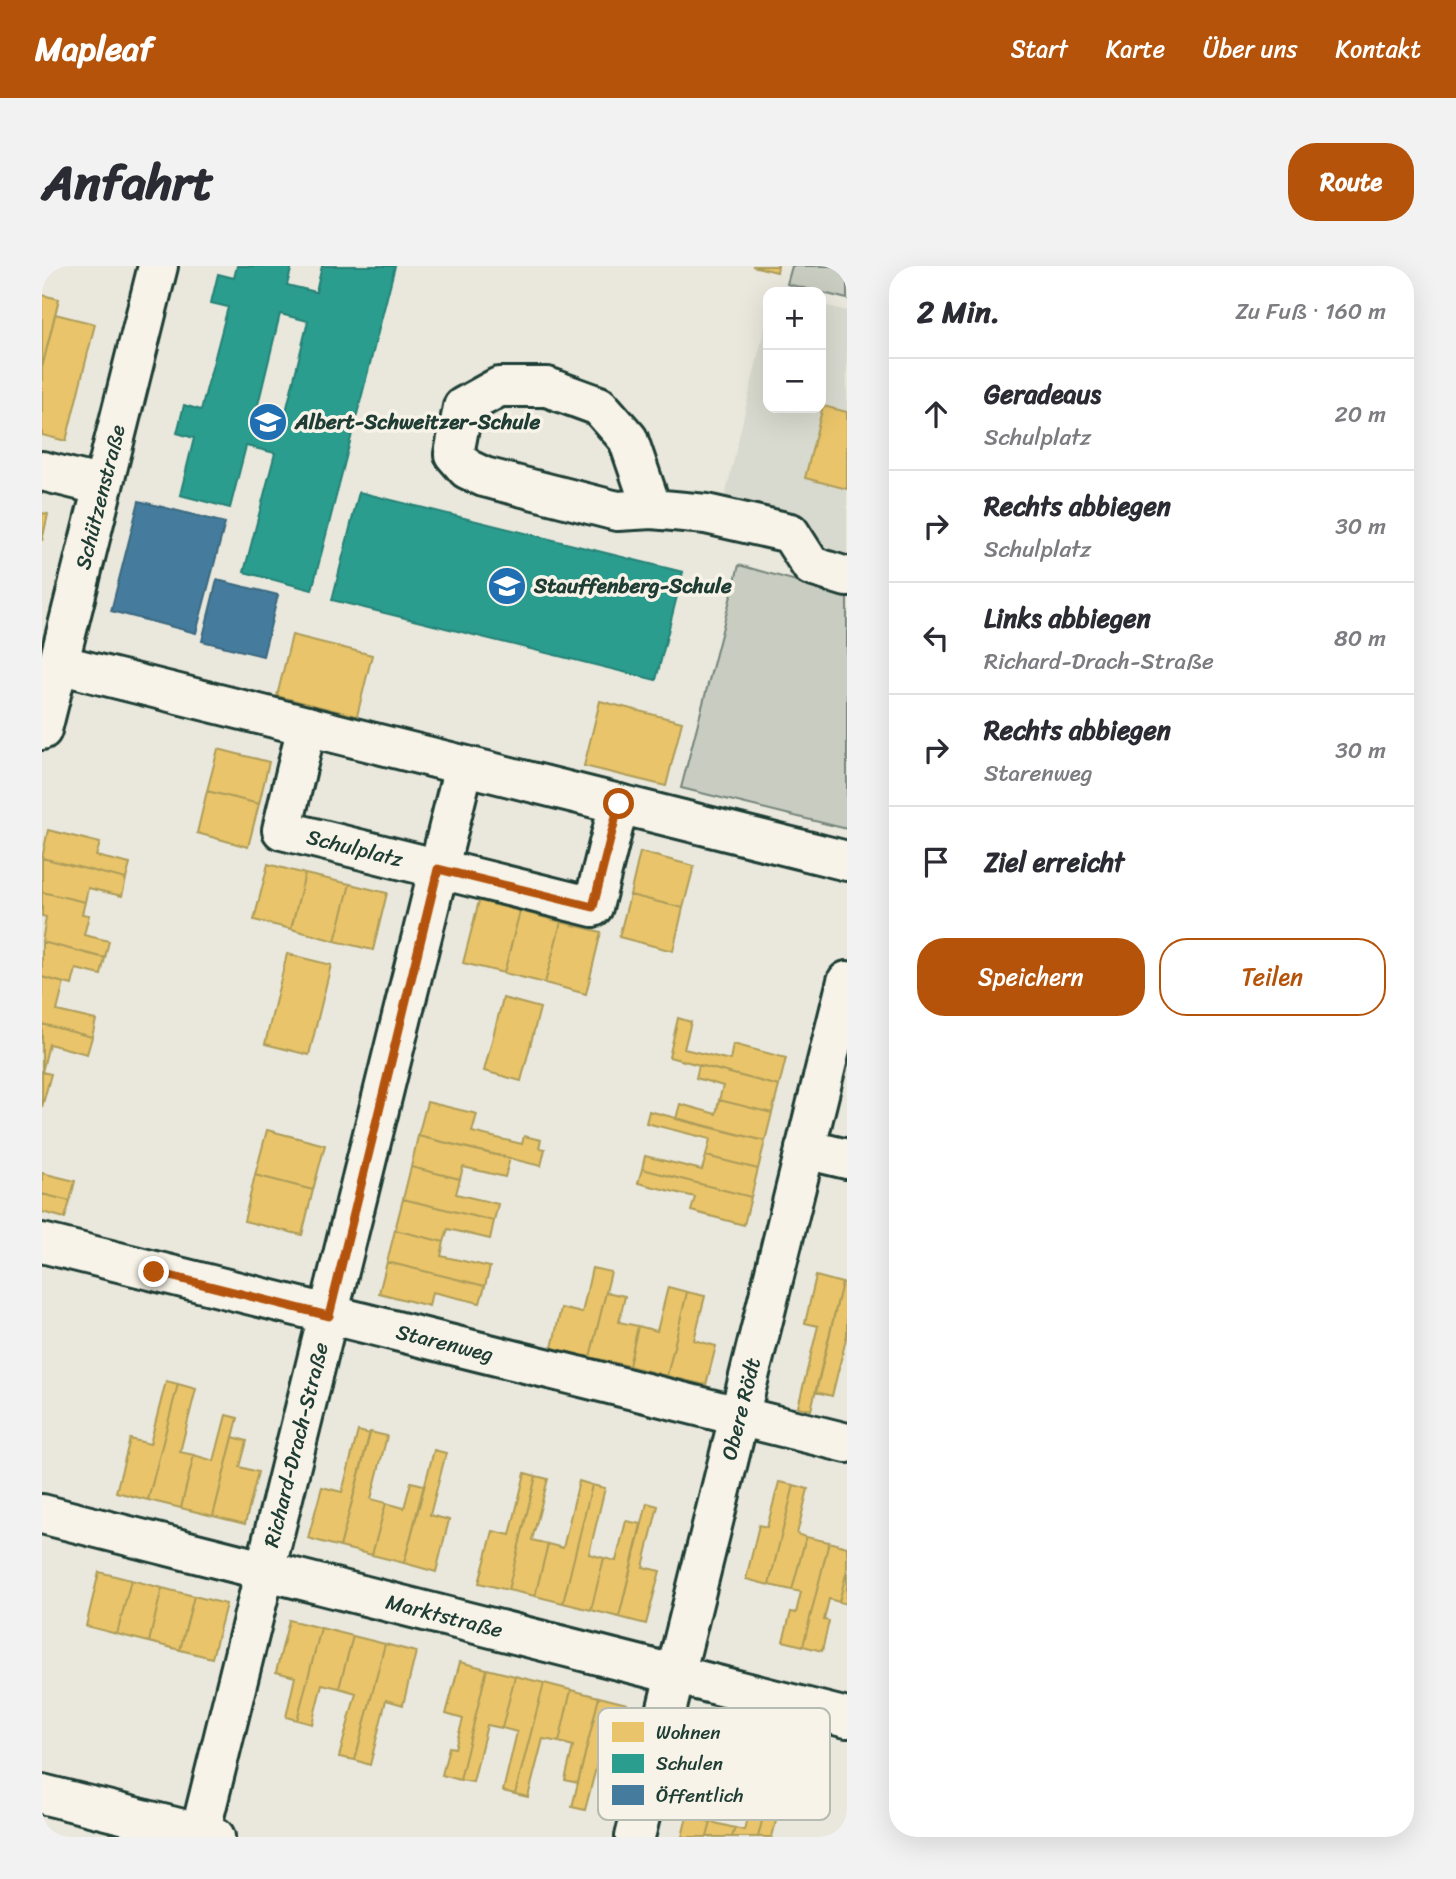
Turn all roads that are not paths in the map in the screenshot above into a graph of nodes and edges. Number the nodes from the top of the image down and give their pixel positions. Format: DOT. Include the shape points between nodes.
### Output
graph roads {
  1 [pos="158,266"];
  2 [pos="42,471"];
  3 [pos="103,486"];
  4 [pos="652,509"];
  5 [pos="847,577"];
  6 [pos="58,664"];
  7 [pos="307,726"];
  8 [pos="42,730"];
  9 [pos="464,766"];
  10 [pos="619,804"];
  11 [pos="847,861"];
  12 [pos="438,869"];
  13 [pos="847,981"];
  14 [pos="805,1149"];
  15 [pos="847,1160"];
  16 [pos="42,1243"];
  17 [pos="329,1316"];
  18 [pos="739,1417"];
  19 [pos="847,1443"];
  20 [pos="42,1514"];
  21 [pos="266,1570"];
  22 [pos="676,1675"];
  23 [pos="668,1708"];
  24 [pos="807,1708"];
  25 [pos="830,1714"];
  26 [pos="847,1718"];
  27 [pos="42,1794"];
  28 [pos="639,1820"];
  29 [pos="205,1836"];
  30 [pos="635,1837"];
  1 -- 3 [label="street, Schützenstraße"];
  2 -- 3 [label="street"];
  3 -- 6 [label="street, Schützenstraße"];
  4 -- 4 [label="street" via="617,511 484,477 467,468 454,454 463,407 499,387 547,387 599,406 628,439"];
  4 -- 5 [label="street" via="706,513 790,533 811,566"];
  6 -- 7 [label="street"];
  6 -- 8 [label="street, Schützenstraße"];
  7 -- 9 [label="street"];
  7 -- 12 [label="street, Schulplatz" via="282,830"];
  9 -- 10 [label="street"];
  9 -- 12 [label="street, Richard-Drach-Straße"];
  10 -- 11 [label="street"];
  10 -- 12 [label="street, Schulplatz" via="593,907"];
  12 -- 17 [label="street, Richard-Drach-Straße"];
  13 -- 14 [label="street, Obere Rödt"];
  14 -- 15 [label="street"];
  14 -- 18 [label="street, Obere Rödt"];
  16 -- 17 [label="street, Starenweg"];
  17 -- 18 [label="street, Starenweg"];
  17 -- 21 [label="street, Richard-Drach-Straße"];
  18 -- 19 [label="street, Starenweg"];
  18 -- 22 [label="street, Obere Rödt"];
  20 -- 21 [label="street, Marktstraße"];
  21 -- 22 [label="street, Marktstraße"];
  21 -- 29 [label="street, Richard-Drach-Straße"];
  22 -- 23 [label="street, Obere Rödt"];
  22 -- 24 [label="street, Marktstraße"];
  25 -- 26 [label="street, Marktstraße"];
  27 -- 29 [label="street"];
  28 -- 30 [label="street, Obere Rödt"];
}
